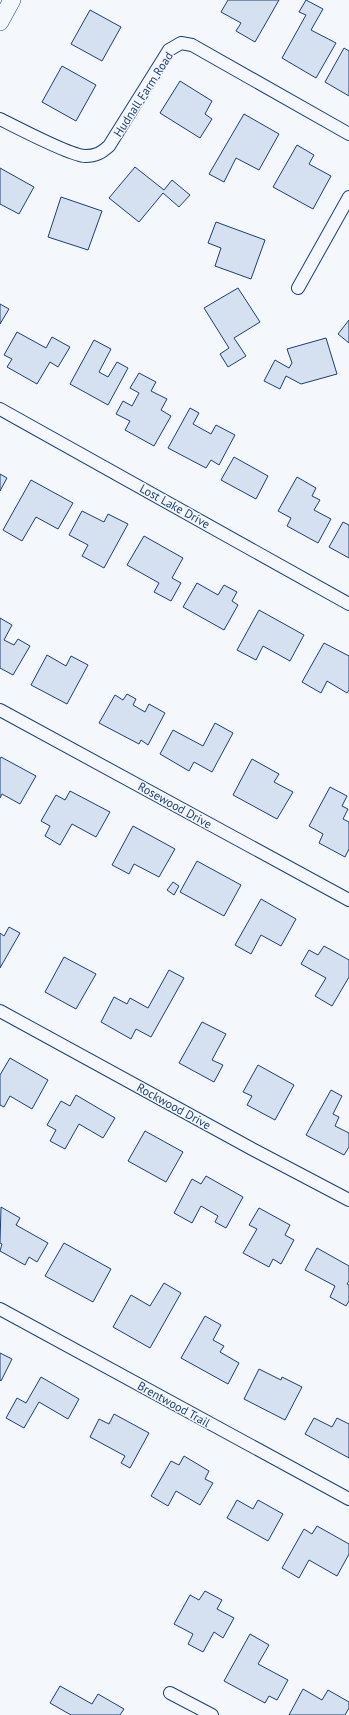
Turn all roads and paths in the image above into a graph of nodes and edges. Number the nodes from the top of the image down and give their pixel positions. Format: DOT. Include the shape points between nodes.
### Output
graph roads {
  1 [pos="12,0"];
  2 [pos="0,22"];
  3 [pos="0,119"];
  4 [pos="349,134"];
  5 [pos="349,197"];
  6 [pos="298,288"];
  7 [pos="0,409"];
  8 [pos="349,604"];
  9 [pos="0,710"];
  10 [pos="349,900"];
  11 [pos="0,1010"];
  12 [pos="349,1200"];
  13 [pos="0,1309"];
  14 [pos="349,1498"];
  15 [pos="170,1693"];
  16 [pos="212,1715"];
  1 -- 2 [label="main road"];
  3 -- 4 [label="street, Hudnall Farm Road" via="84,157 99,155 109,146 169,50 181,43 192,46"];
  5 -- 6 [label="street"];
  7 -- 8 [label="street, Lost Lake Drive"];
  9 -- 10 [label="street, Rosewood Drive"];
  11 -- 12 [label="street, Rockwood Drive"];
  13 -- 14 [label="street, Brentwood Trail"];
  15 -- 16 [label="street"];
}
